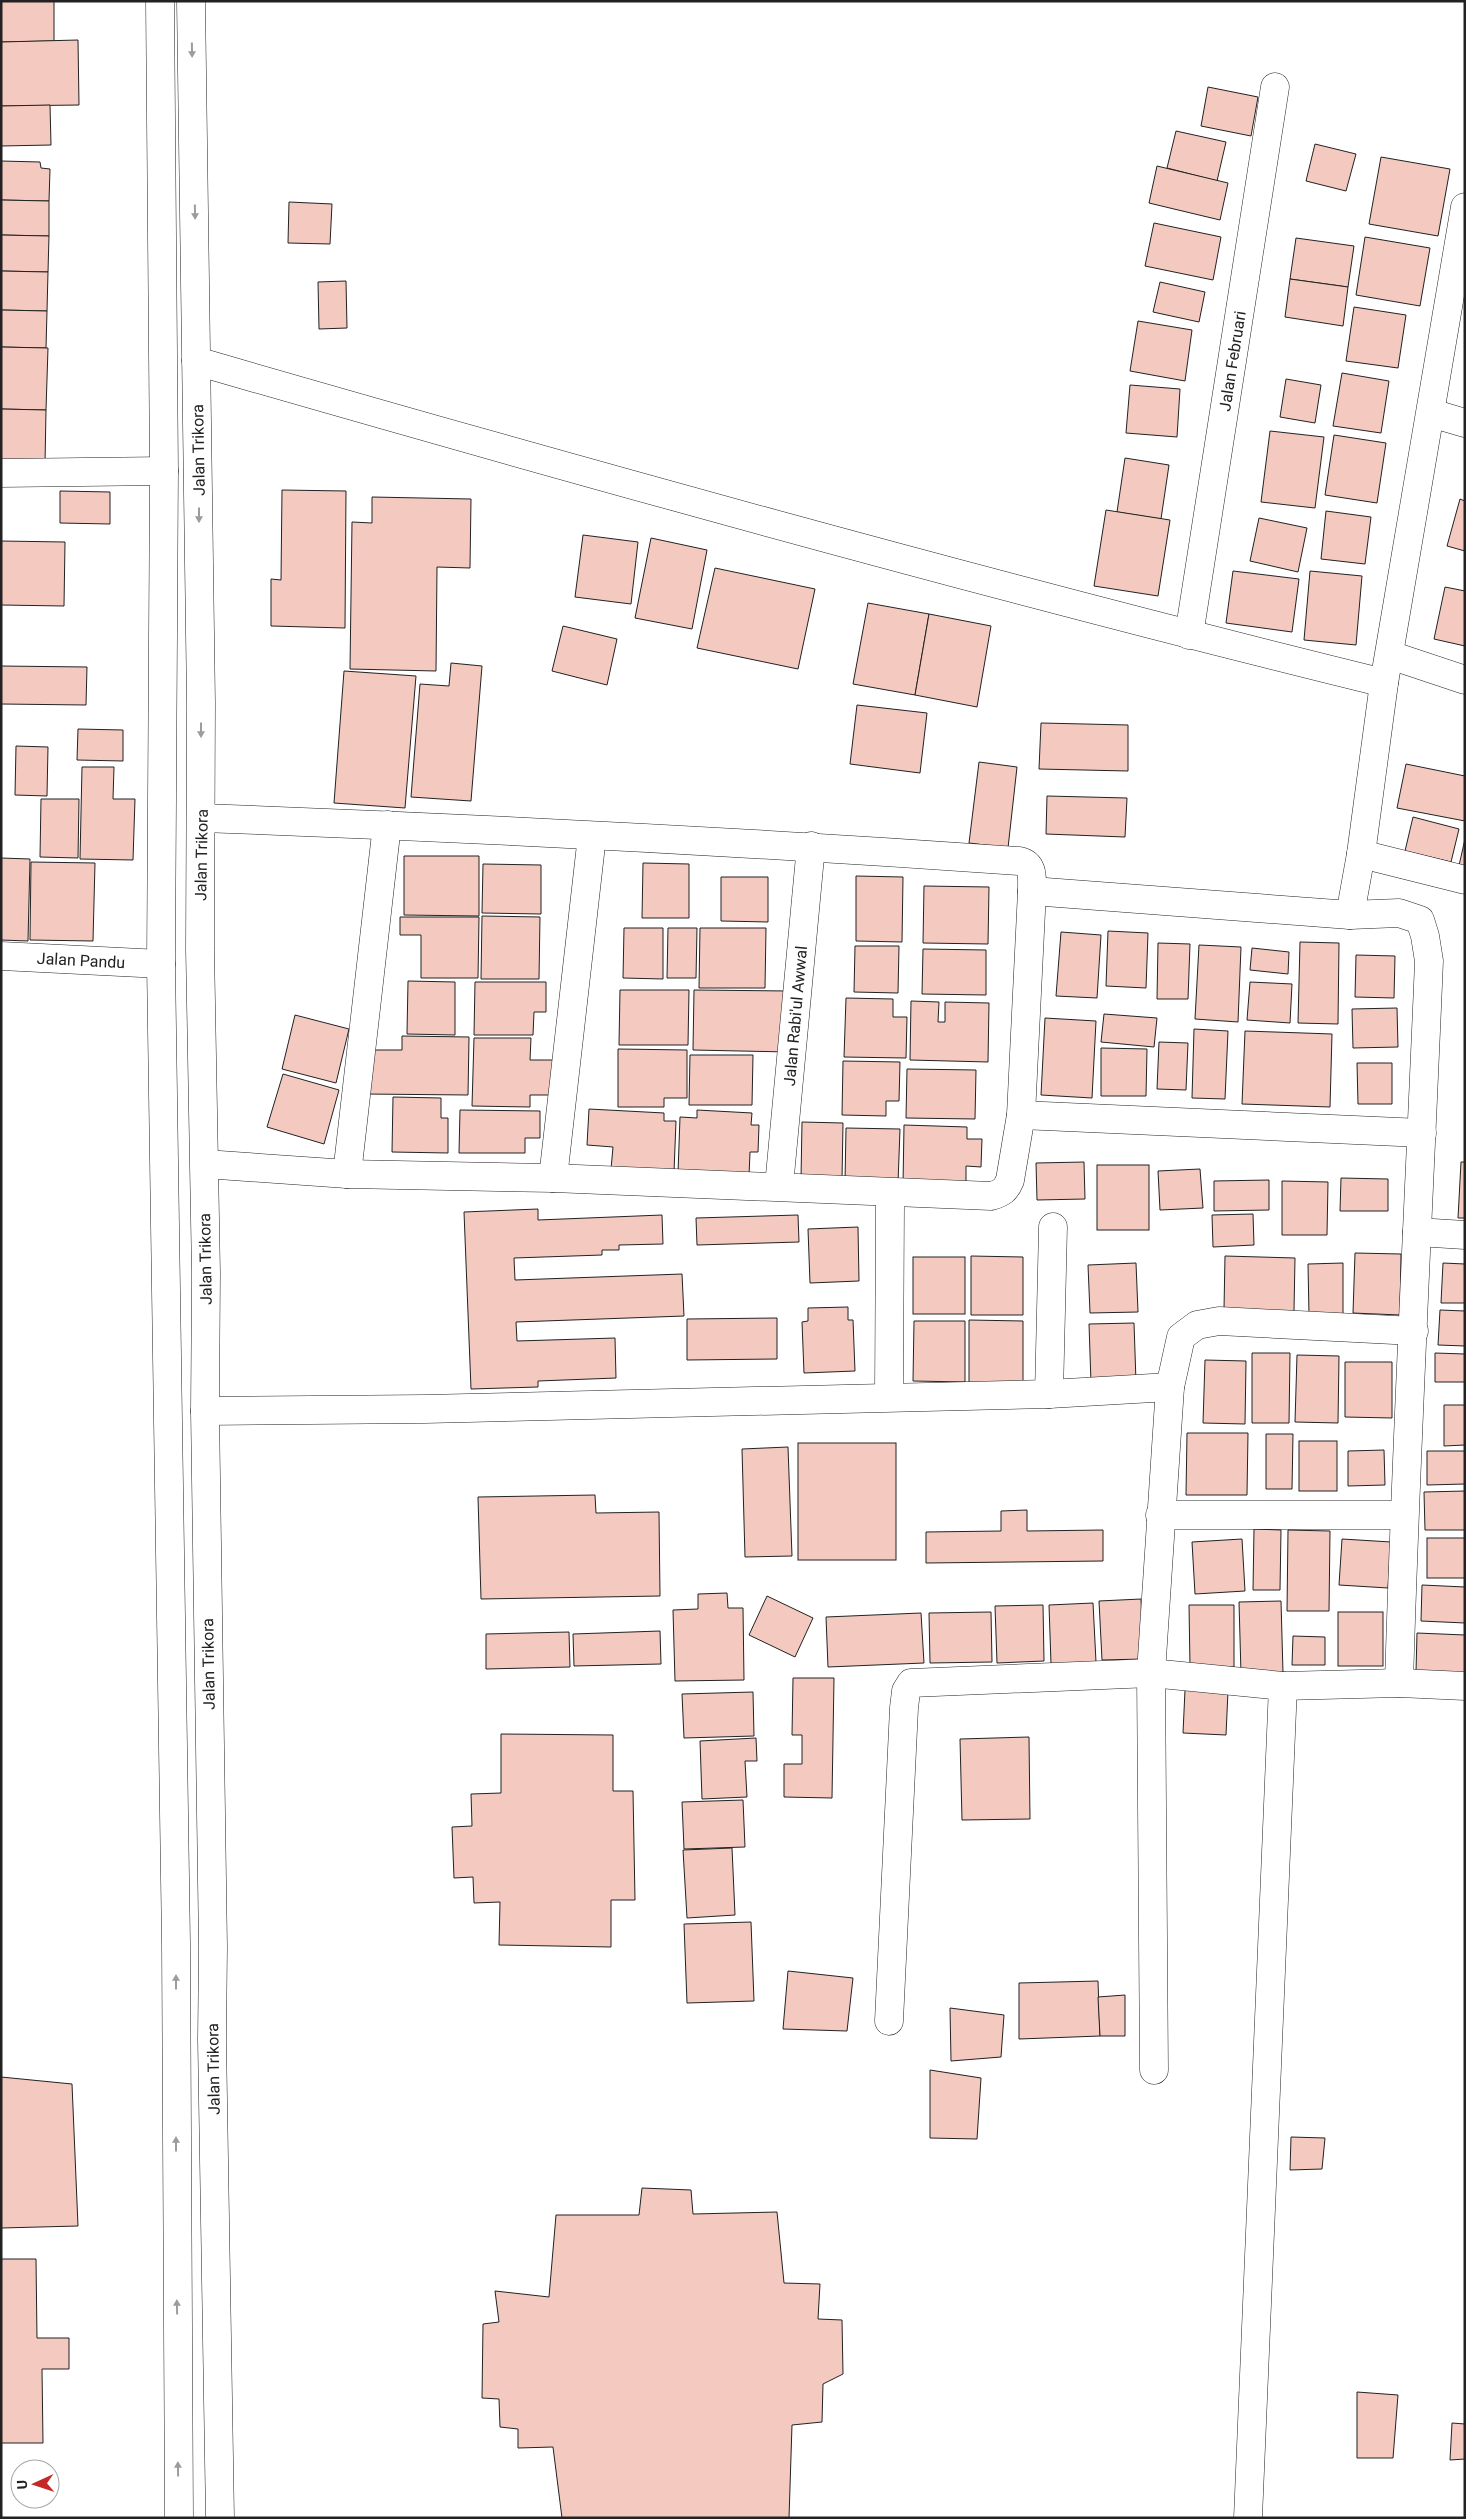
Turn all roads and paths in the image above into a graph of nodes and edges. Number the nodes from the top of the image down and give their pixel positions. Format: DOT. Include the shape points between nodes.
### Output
graph roads {
  1 [pos="160,1"];
  2 [pos="191,1"];
  3 [pos="1275,87"];
  4 [pos="1465,207"];
  5 [pos="196,361"];
  6 [pos="1431,413"];
  7 [pos="1465,423"];
  8 [pos="164,471"];
  9 [pos="1,473"];
  10 [pos="1189,635"];
  11 [pos="1390,655"];
  12 [pos="1465,680"];
  13 [pos="1384,683"];
  14 [pos="162,702"];
  15 [pos="201,703"];
  16 [pos="202,818"];
  17 [pos="387,824"];
  18 [pos="592,836"];
  19 [pos="810,846"];
  20 [pos="1361,854"];
  21 [pos="1465,880"];
  22 [pos="1032,891"];
  23 [pos="1350,915"];
  24 [pos="1,956"];
  25 [pos="161,964"];
  26 [pos="1021,1115"];
  27 [pos="1422,1133"];
  28 [pos="204,1164"];
  29 [pos="347,1174"];
  30 [pos="553,1178"];
  31 [pos="779,1186"];
  32 [pos="890,1205"];
  33 [pos="1054,1227"];
  34 [pos="1417,1232"];
  35 [pos="1465,1235"];
  36 [pos="1414,1331"];
  37 [pos="1170,1387"];
  38 [pos="1049,1394"];
  39 [pos="889,1396"];
  40 [pos="205,1411"];
  41 [pos="1160,1515"];
  42 [pos="1404,1515"];
  43 [pos="1151,1673"];
  44 [pos="1399,1682"];
  45 [pos="1283,1686"];
  46 [pos="1465,1686"];
  47 [pos="889,2021"];
  48 [pos="1154,2070"];
  49 [pos="179,2518"];
  50 [pos="220,2518"];
  51 [pos="1248,2518"];
  1 -- 8 [label="street"];
  2 -- 5 [label="street, Jalan Trikora, one-way"];
  3 -- 10 [label="street, Jalan Februari"];
  4 -- 6 [label="street"];
  5 -- 10 [label="street" via="522,455"];
  5 -- 15 [label="street, Jalan Trikora, one-way"];
  6 -- 7 [label="street"];
  6 -- 11 [label="street"];
  8 -- 9 [label="street"];
  8 -- 14 [label="street"];
  10 -- 13 [label="street"];
  11 -- 12 [label="street"];
  11 -- 13 [label="street"];
  13 -- 20 [label="street"];
  14 -- 15 [label="street"];
  14 -- 25 [label="street"];
  15 -- 16 [label="street, Jalan Trikora, one-way"];
  16 -- 17 [label="street"];
  16 -- 28 [label="street, Jalan Trikora" via="200,949"];
  17 -- 18 [label="street"];
  17 -- 29 [label="street"];
  18 -- 19 [label="street"];
  18 -- 30 [label="street"];
  19 -- 22 [label="street" via="1026,862 1031,872"];
  19 -- 31 [label="street, Jalan Rabi'ul Awwal"];
  20 -- 21 [label="street"];
  20 -- 23 [label="street"];
  22 -- 23 [label="street"];
  22 -- 26 [label="street"];
  23 -- 27 [label="street" via="1399,913 1420,920 1429,960"];
  24 -- 25 [label="street, Jalan Pandu"];
  49 -- 25 [label="street, one-way" via="176,1944"];
  26 -- 27 [label="street"];
  26 -- 31 [label="street" via="1010,1180 1000,1194"];
  27 -- 34 [label="street"];
  28 -- 29 [label="street"];
  28 -- 40 [label="street, Jalan Trikora"];
  29 -- 30 [label="street"];
  30 -- 31 [label="street"];
  32 -- 39 [label="street"];
  33 -- 38 [label="street"];
  34 -- 35 [label="street"];
  34 -- 36 [label="street"];
  36 -- 37 [label="street" via="1219,1321 1197,1325 1181,1337"];
  36 -- 42 [label="street"];
  37 -- 38 [label="street"];
  37 -- 41 [label="street"];
  38 -- 39 [label="street"];
  39 -- 40 [label="street" via="425,1409"];
  40 -- 50 [label="street, Jalan Trikora"];
  41 -- 42 [label="street"];
  41 -- 43 [label="street"];
  42 -- 44 [label="street"];
  43 -- 45 [label="street"];
  43 -- 47 [label="street" via="911,1684 906,1690"];
  43 -- 48 [label="street"];
  44 -- 45 [label="street"];
  44 -- 46 [label="street"];
  45 -- 51 [label="street"];
}
